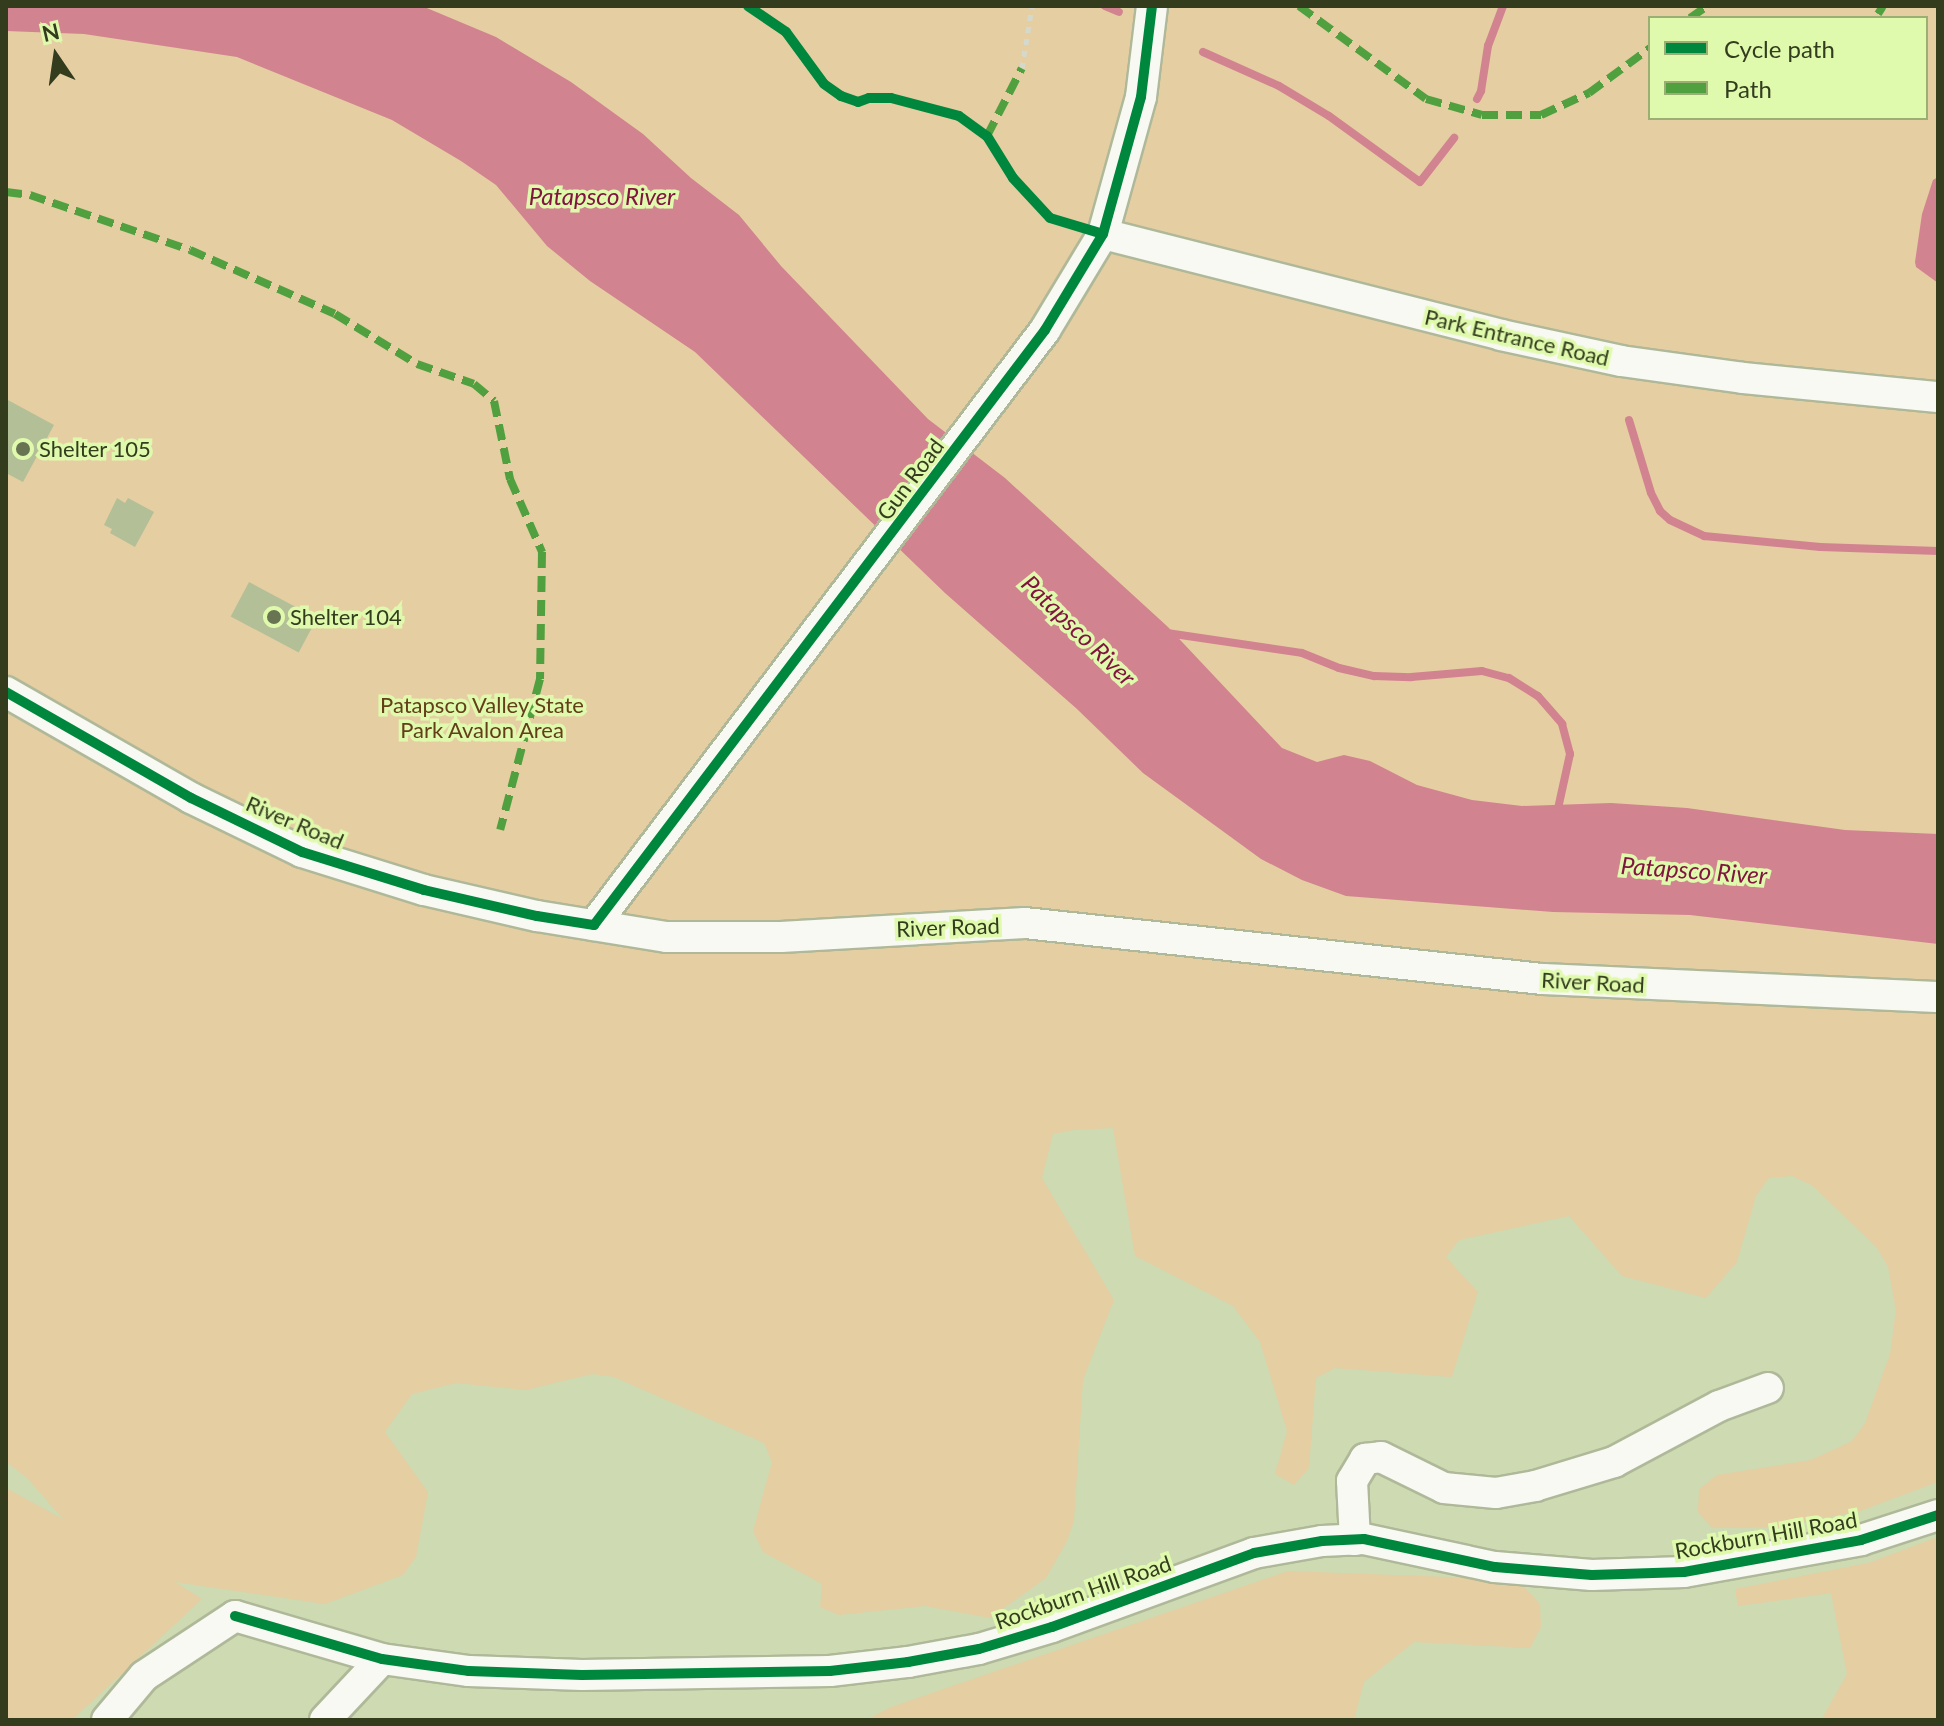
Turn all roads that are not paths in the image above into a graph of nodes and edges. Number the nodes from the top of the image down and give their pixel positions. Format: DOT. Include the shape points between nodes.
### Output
graph roads {
  1 [pos="1177,6"];
  2 [pos="1151,21"];
  3 [pos="1103,234"];
  4 [pos="1938,397"];
  5 [pos="6,692"];
  6 [pos="594,925"];
  7 [pos="1938,997"];
  8 [pos="1768,1388"];
  9 [pos="1938,1515"];
  10 [pos="1355,1540"];
  11 [pos="382,1659"];
  12 [pos="107,1720"];
  13 [pos="325,1720"];
  1 -- 2 [label="street"];
  2 -- 3 [label="street, Gun Road" via="1141,97"];
  3 -- 4 [label="street, Park Entrance Road" via="1621,361"];
  3 -- 6 [label="street, Gun Road" via="1045,330 979,422"];
  5 -- 6 [label="street, River Road" via="191,798 302,852 424,890"];
  6 -- 7 [label="street, River Road" via="666,937 781,937 1025,923 1542,979"];
  8 -- 10 [label="street" via="1719,1406 1614,1462 1496,1493 1444,1488 1381,1457 1365,1459 1352,1481"];
  9 -- 10 [label="street, Rockburn Hill Road" via="1861,1540 1684,1572 1592,1575 1495,1567"];
  10 -- 11 [label="street, Rockburn Hill Road" via="1254,1553 1052,1627 979,1649 908,1662 747,1675 582,1675 469,1671"];
  11 -- 12 [label="street, Rockburn Hill Road" via="235,1616 144,1676"];
  11 -- 13 [label="street"];
}
